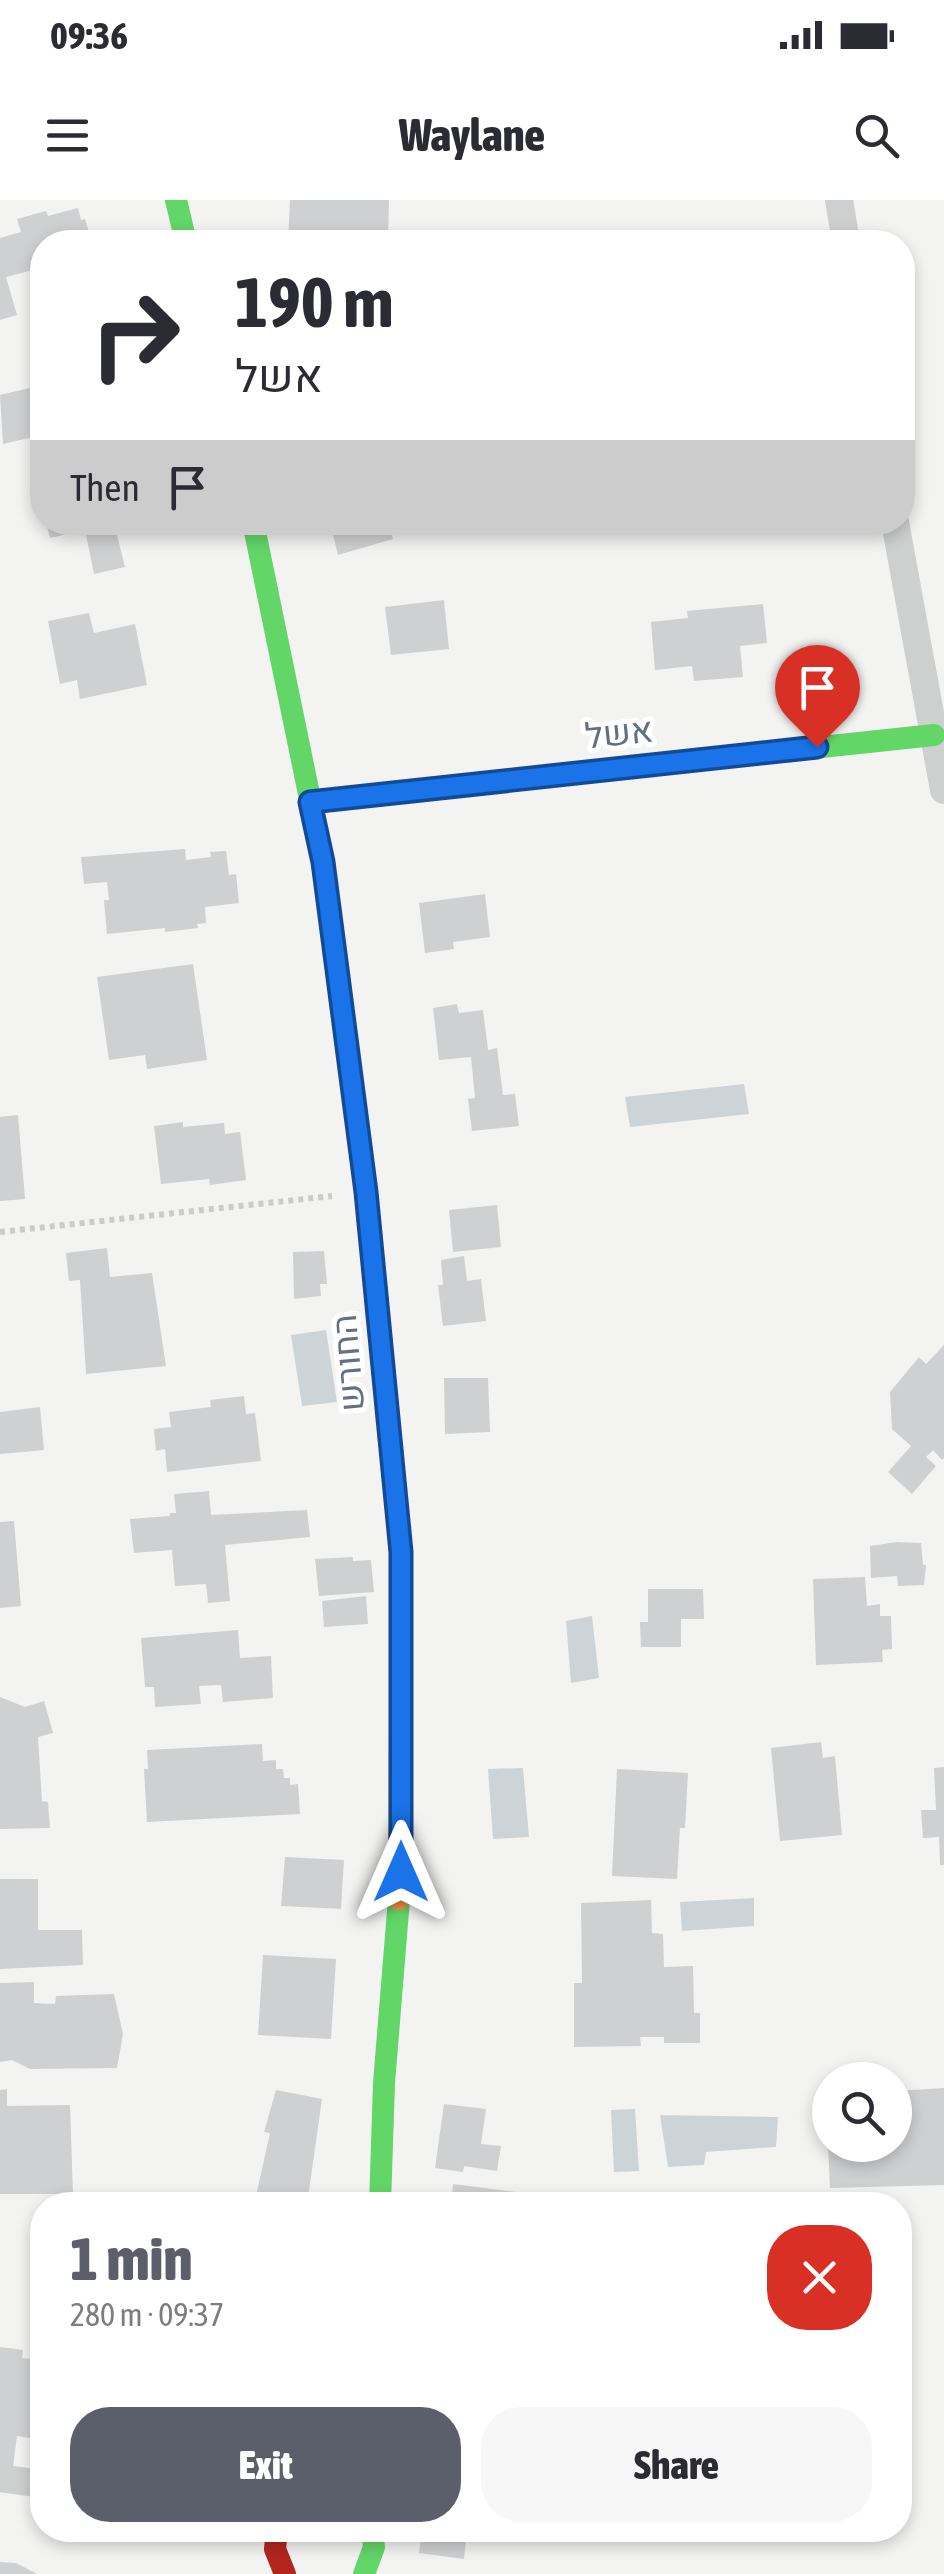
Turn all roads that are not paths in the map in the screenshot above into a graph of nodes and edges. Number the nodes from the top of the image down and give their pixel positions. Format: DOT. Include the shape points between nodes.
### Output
graph roads {
  1 [pos="176,200"];
  2 [pos="839,200"];
  3 [pos="183,230"];
  4 [pos="844,230"];
  5 [pos="256,535"];
  6 [pos="897,535"];
  7 [pos="934,735"];
  8 [pos="944,790"];
  9 [pos="310,802"];
  10 [pos="380,2192"];
  11 [pos="0,2478"];
  12 [pos="30,2482"];
  13 [pos="276,2542"];
  14 [pos="373,2542"];
  15 [pos="283,2573"];
  16 [pos="364,2574"];
  1 -- 3 [label="street"];
  2 -- 4 [label="street"];
  5 -- 9 [label="street, החורש"];
  6 -- 7 [label="street"];
  7 -- 8 [label="street"];
  7 -- 9 [label="street, אשל"];
  9 -- 10 [label="street, החורש" via="366,1192 401,1552 401,1872"];
  11 -- 12 [label="street"];
  13 -- 15 [label="street"];
  14 -- 16 [label="street"];
}
